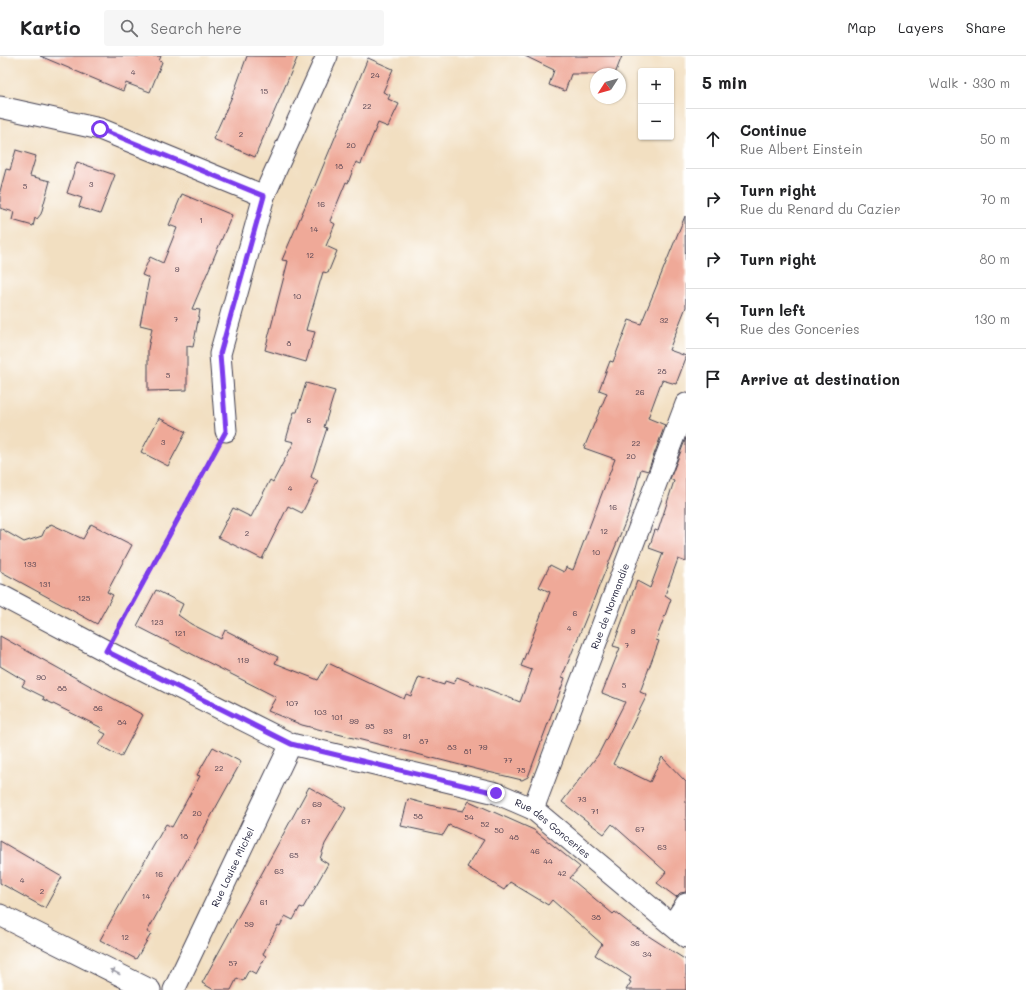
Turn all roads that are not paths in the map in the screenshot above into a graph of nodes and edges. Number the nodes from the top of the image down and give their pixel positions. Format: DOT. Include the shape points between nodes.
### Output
graph roads {
  1 [pos="328,56"];
  2 [pos="0,107"];
  3 [pos="264,196"];
  4 [pos="686,404"];
  5 [pos="226,431"];
  6 [pos="0,595"];
  7 [pos="291,744"];
  8 [pos="533,809"];
  9 [pos="686,904"];
  10 [pos="0,915"];
  11 [pos="679,931"];
  12 [pos="150,990"];
  13 [pos="174,990"];
  1 -- 3 [label="street"];
  2 -- 3 [label="street" via="100,129"];
  3 -- 5 [label="street" via="220,354"];
  4 -- 8 [label="street, Rue de Normandie"];
  6 -- 7 [label="street, Rue des Gonceries"];
  7 -- 8 [label="street, Rue des Gonceries" via="496,793"];
  7 -- 13 [label="street, Rue Louise Michel"];
  8 -- 11 [label="street, Rue des Gonceries"];
  9 -- 11 [label="street"];
  12 -- 10 [label="street, one-way"];
}
